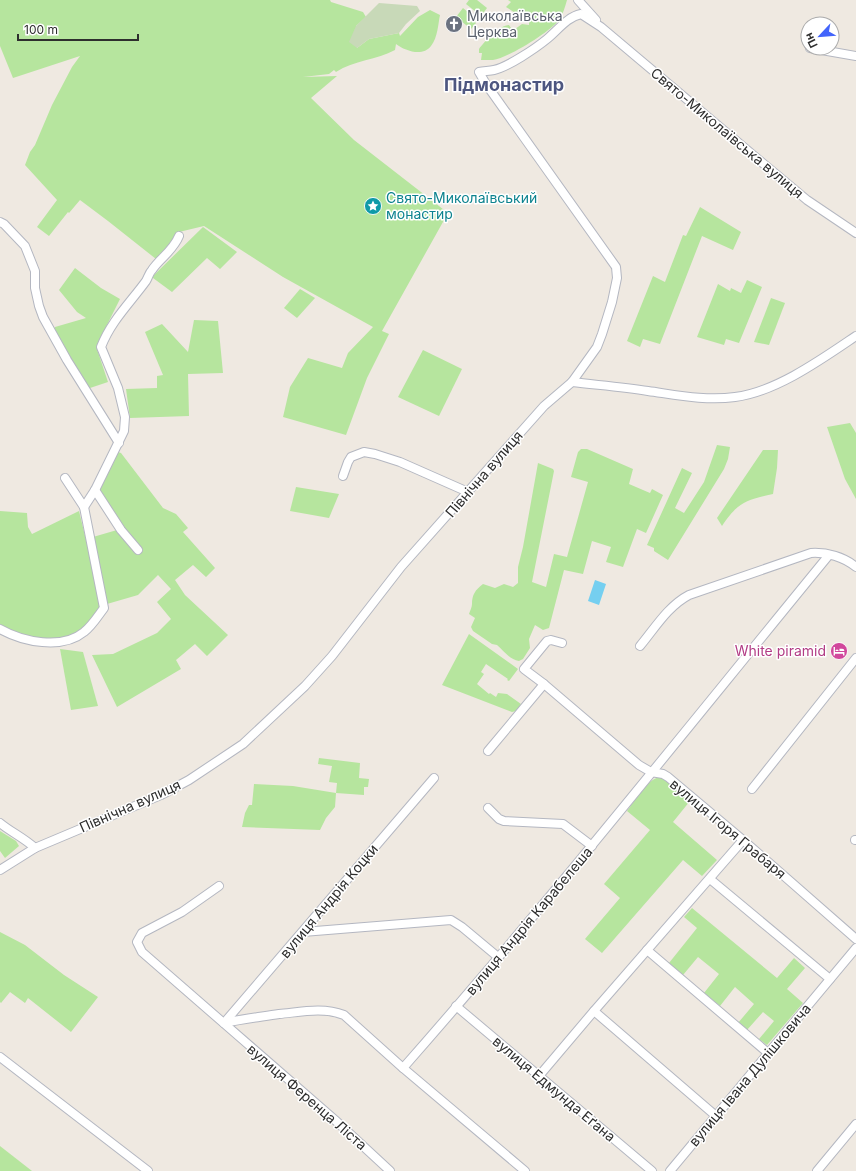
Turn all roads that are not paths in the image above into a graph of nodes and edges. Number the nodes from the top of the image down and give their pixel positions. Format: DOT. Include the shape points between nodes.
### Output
graph roads {
  1 [pos="578,0"];
  2 [pos="601,27"];
  3 [pos="840,53"];
  4 [pos="856,56"];
  5 [pos="0,222"];
  6 [pos="856,234"];
  7 [pos="178,236"];
  8 [pos="856,336"];
  9 [pos="572,382"];
  10 [pos="118,443"];
  11 [pos="343,476"];
  12 [pos="65,478"];
  13 [pos="95,490"];
  14 [pos="468,492"];
  15 [pos="84,507"];
  16 [pos="138,550"];
  17 [pos="829,555"];
  18 [pos="856,567"];
  19 [pos="0,629"];
  20 [pos="562,643"];
  21 [pos="640,646"];
  22 [pos="856,658"];
  23 [pos="544,684"];
  24 [pos="488,751"];
  25 [pos="651,772"];
  26 [pos="434,778"];
  27 [pos="752,789"];
  28 [pos="488,808"];
  29 [pos="0,823"];
  30 [pos="743,840"];
  31 [pos="592,846"];
  32 [pos="35,848"];
  33 [pos="0,870"];
  34 [pos="710,879"];
  35 [pos="219,886"];
  36 [pos="303,932"];
  37 [pos="856,939"];
  38 [pos="856,948"];
  39 [pos="647,950"];
  40 [pos="498,957"];
  41 [pos="830,979"];
  42 [pos="456,1006"];
  43 [pos="594,1011"];
  44 [pos="224,1023"];
  45 [pos="768,1053"];
  46 [pos="0,1057"];
  47 [pos="403,1068"];
  48 [pos="539,1076"];
  49 [pos="716,1116"];
  50 [pos="856,1124"];
  51 [pos="148,1171"];
  52 [pos="390,1171"];
  53 [pos="525,1171"];
  54 [pos="652,1171"];
  55 [pos="670,1171"];
  56 [pos="817,1171"];
  1 -- 2 [label="street"];
  2 -- 6 [label="street, Свято-Миколаївська вулиця" via="801,195"];
  2 -- 9 [label="street, Північна вулиця" via="581,14 576,15 546,40 509,64 495,70 479,72 616,267 617,278 612,302 602,334 597,347"];
  3 -- 4 [label="street"];
  5 -- 10 [label="street" via="25,246 35,271 35,288 43,317"];
  7 -- 10 [label="street" via="176,245 151,270 147,280 117,317 101,347 118,388 126,417 124,432"];
  8 -- 9 [label="street" via="800,371 755,393 736,397 712,399"];
  9 -- 14 [label="street, Північна вулиця" via="544,406"];
  10 -- 13 [label="street"];
  11 -- 14 [label="street" via="351,457 364,452 400,462"];
  12 -- 15 [label="street"];
  13 -- 15 [label="street"];
  13 -- 16 [label="street" via="121,530"];
  14 -- 32 [label="street, Північна вулиця" via="401,567 332,656 305,686 243,744 189,780 161,795"];
  15 -- 19 [label="street" via="104,608 85,632 71,640 27,640"];
  17 -- 18 [label="street"];
  17 -- 21 [label="street" via="821,552 812,553 689,595 672,607"];
  17 -- 25 [label="street, вулиця Андрія Карабелеша"];
  20 -- 23 [label="street, вулиця Ігоря Грабаря" via="546,641 524,669"];
  22 -- 27 [label="street"];
  23 -- 24 [label="street"];
  23 -- 25 [label="street, вулиця Ігоря Грабаря" via="639,765"];
  25 -- 30 [label="street, вулиця Ігоря Грабаря" via="668,777"];
  25 -- 31 [label="street, вулиця Андрія Карабелеша"];
  26 -- 36 [label="street, вулиця Андрія Коцки"];
  28 -- 31 [label="street" via="504,821 563,824"];
  29 -- 32 [label="street"];
  30 -- 34 [label="street"];
  30 -- 37 [label="street, вулиця Ігоря Грабаря"];
  31 -- 40 [label="street, вулиця Андрія Карабелеша"];
  32 -- 33 [label="street, Північна вулиця"];
  34 -- 39 [label="street"];
  34 -- 41 [label="street"];
  35 -- 44 [label="street, вулиця Ференца Ліста" via="182,912 142,933 137,942 142,952"];
  36 -- 40 [label="street" via="451,920"];
  36 -- 44 [label="street, вулиця Андрія Коцки"];
  38 -- 41 [label="street"];
  39 -- 43 [label="street"];
  39 -- 45 [label="street"];
  40 -- 42 [label="street, вулиця Андрія Карабелеша"];
  41 -- 45 [label="street, вулиця Івана Дулішковича"];
  42 -- 47 [label="street, вулиця Андрія Карабелеша"];
  42 -- 48 [label="street, вулиця Едмунда Еґана"];
  43 -- 48 [label="street"];
  43 -- 49 [label="street"];
  44 -- 47 [label="street" via="295,1012 334,1011 344,1015"];
  44 -- 52 [label="street, вулиця Ференца Ліста"];
  45 -- 49 [label="street, вулиця Івана Дулішковича"];
  46 -- 51 [label="street"];
  47 -- 53 [label="street"];
  48 -- 54 [label="street, вулиця Едмунда Еґана"];
  49 -- 55 [label="street, вулиця Івана Дулішковича"];
  50 -- 56 [label="street"];
}
